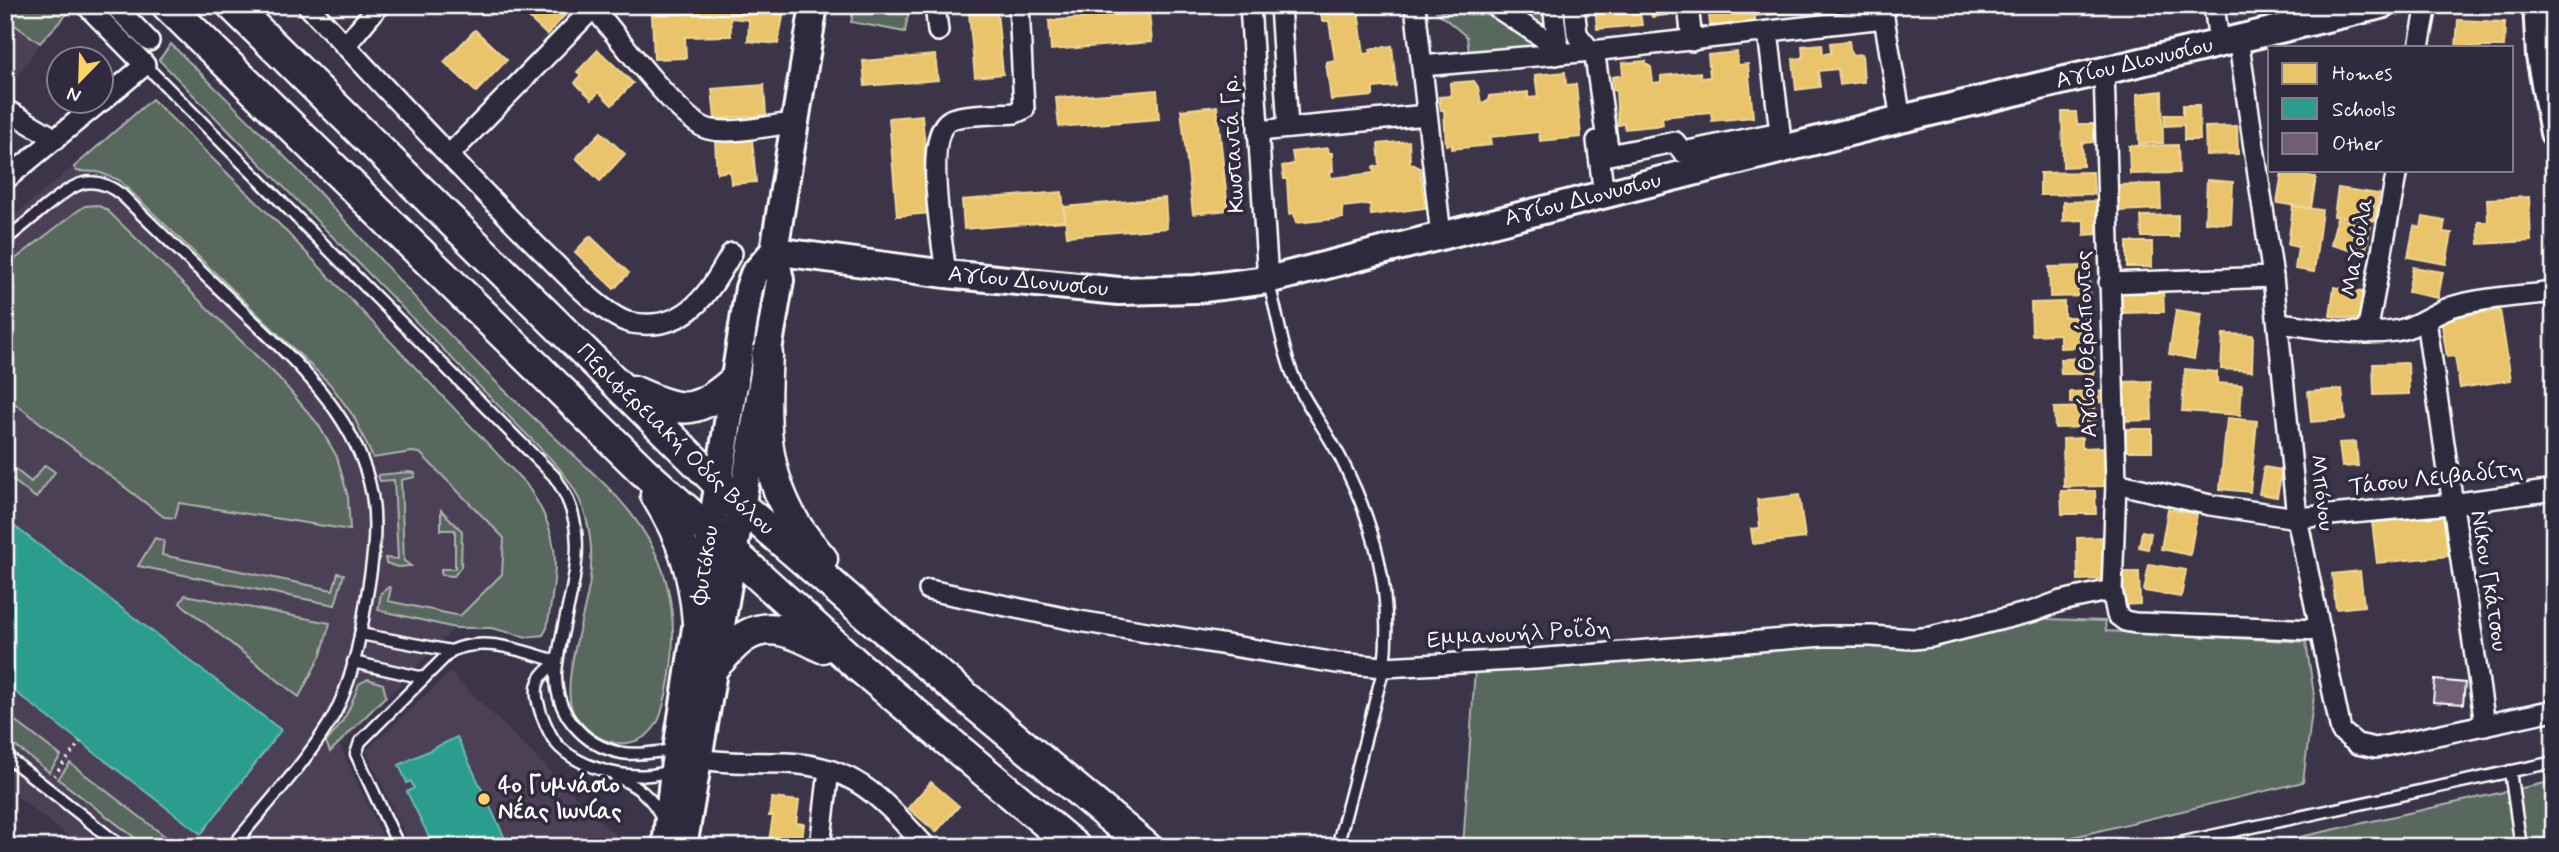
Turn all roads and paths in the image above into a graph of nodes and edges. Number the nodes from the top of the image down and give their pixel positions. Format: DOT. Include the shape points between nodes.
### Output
graph roads {
  1 [pos="86,5"];
  2 [pos="114,5"];
  3 [pos="167,5"];
  4 [pos="232,5"];
  5 [pos="307,5"];
  6 [pos="379,5"];
  7 [pos="814,5"];
  8 [pos="935,5"];
  9 [pos="1019,5"];
  10 [pos="1250,5"];
  11 [pos="1280,5"];
  12 [pos="1421,5"];
  13 [pos="1493,5"];
  14 [pos="1553,5"];
  15 [pos="1562,5"];
  16 [pos="1574,5"];
  17 [pos="1688,5"];
  18 [pos="2214,5"];
  19 [pos="2381,5"];
  20 [pos="2427,5"];
  21 [pos="2538,5"];
  22 [pos="2543,5"];
  23 [pos="594,6"];
  24 [pos="1415,6"];
  25 [pos="1876,12"];
  26 [pos="938,31"];
  27 [pos="1768,32"];
  28 [pos="2228,40"];
  29 [pos="149,41"];
  30 [pos="1692,41"];
  31 [pos="345,46"];
  32 [pos="2419,46"];
  33 [pos="1586,52"];
  34 [pos="1557,54"];
  35 [pos="2554,54"];
  36 [pos="145,65"];
  37 [pos="1422,66"];
  38 [pos="2104,70"];
  39 [pos="116,89"];
  40 [pos="5,109"];
  41 [pos="1427,115"];
  42 [pos="83,116"];
  43 [pos="1901,119"];
  44 [pos="794,123"];
  45 [pos="1289,128"];
  46 [pos="1258,131"];
  47 [pos="2554,133"];
  48 [pos="55,139"];
  49 [pos="449,155"];
  50 [pos="2397,172"];
  51 [pos="5,180"];
  52 [pos="1604,195"];
  53 [pos="1441,236"];
  54 [pos="5,240"];
  55 [pos="774,251"];
  56 [pos="732,253"];
  57 [pos="946,274"];
  58 [pos="2273,277"];
  59 [pos="1268,280"];
  60 [pos="2109,283"];
  61 [pos="2554,292"];
  62 [pos="2426,320"];
  63 [pos="2277,323"];
  64 [pos="2367,333"];
  65 [pos="767,355"];
  66 [pos="614,382"];
  67 [pos="733,382"];
  68 [pos="642,470"];
  69 [pos="717,483"];
  70 [pos="2116,483"];
  71 [pos="2554,491"];
  72 [pos="2451,504"];
  73 [pos="741,506"];
  74 [pos="2297,518"];
  75 [pos="710,534"];
  76 [pos="733,555"];
  77 [pos="929,590"];
  78 [pos="2112,590"];
  79 [pos="866,614"];
  80 [pos="698,622"];
  81 [pos="2320,630"];
  82 [pos="360,634"];
  83 [pos="451,651"];
  84 [pos="557,661"];
  85 [pos="353,662"];
  86 [pos="716,664"];
  87 [pos="857,665"];
  88 [pos="1384,667"];
  89 [pos="424,678"];
  90 [pos="2554,710"];
  91 [pos="2486,725"];
  92 [pos="80,742"];
  93 [pos="5,755"];
  94 [pos="683,759"];
  95 [pos="2554,762"];
  96 [pos="602,770"];
  97 [pos="829,770"];
  98 [pos="2510,771"];
  99 [pos="46,786"];
  100 [pos="672,842"];
  101 [pos="122,847"];
  102 [pos="232,847"];
  103 [pos="399,847"];
  104 [pos="820,847"];
  105 [pos="926,847"];
  106 [pos="1075,847"];
  107 [pos="1146,847"];
  108 [pos="1336,847"];
  109 [pos="2160,847"];
  110 [pos="2521,847"];
  1 -- 36 [label="street"];
  2 -- 29 [label="street"];
  3 -- 68 [label="main road, Περιφερειακή Οδός Βόλου"];
  4 -- 66 [label="main road, Περιφερειακή Οδός Βόλου"];
  5 -- 31 [label="street"];
  6 -- 31 [label="street"];
  7 -- 44 [label="main road, Φυτόκου"];
  8 -- 26 [label="street"];
  9 -- 57 [label="street" via="1024,109 953,118 942,127 935,144"];
  10 -- 46 [label="street, Κωσταντά Γρ."];
  11 -- 45 [label="street"];
  12 -- 24 [label="street"];
  13 -- 34 [label="street" via="1554,45"];
  14 -- 34 [label="street"];
  15 -- 33 [label="street" via="1566,34"];
  16 -- 33 [label="street" via="1577,34"];
  17 -- 30 [label="street"];
  18 -- 28 [label="street, Μπόνου"];
  19 -- 28 [label="main road, Αγίου Διονυσίου"];
  20 -- 32 [label="street"];
  21 -- 47 [label="main road" via="2540,56"];
  22 -- 35 [label="main road"];
  23 -- 44 [label="street" via="678,108 698,124 719,130"];
  23 -- 49 [label="street"];
  24 -- 37 [label="street"];
  25 -- 27 [label="street"];
  25 -- 43 [label="street"];
  27 -- 30 [label="street"];
  27 -- 33 [label="street" via="1780,132 1683,152 1675,142 1609,155 1595,55"];
  28 -- 38 [label="main road, Αγίου Διονυσίου"];
  28 -- 58 [label="street, Μπόνου"];
  30 -- 33 [label="street"];
  31 -- 49 [label="street"];
  33 -- 34 [label="street"];
  33 -- 52 [label="street"];
  34 -- 37 [label="street"];
  36 -- 39 [label="street"];
  36 -- 84 [label="lane" via="541,461 566,492 578,548"];
  37 -- 41 [label="street"];
  38 -- 43 [label="main road, Αγίου Διονυσίου"];
  38 -- 60 [label="street, Αγίου Θεράποντος"];
  40 -- 48 [label="street"];
  41 -- 45 [label="street"];
  41 -- 53 [label="street"];
  42 -- 48 [label="street"];
  43 -- 52 [label="main road, Αγίου Διονυσίου"];
  44 -- 55 [label="main road, Φυτόκου"];
  45 -- 46 [label="street"];
  46 -- 59 [label="street, Κωσταντά Γρ."];
  48 -- 51 [label="street"];
  49 -- 56 [label="street" via="578,285 618,318 631,323 663,323 680,317 700,303"];
  50 -- 64 [label="street, Μαγούλα"];
  52 -- 53 [label="main road, Αγίου Διονυσίου"];
  53 -- 59 [label="main road, Αγίου Διονυσίου"];
  54 -- 82 [label="lane" via="72,186 90,181 104,184 121,195 298,365 348,429 369,482 374,531"];
  55 -- 57 [label="main road, Αγίου Διονυσίου"];
  55 -- 65 [label="main road, Φυτόκου" via="780,280"];
  55 -- 67 [label="main road, Φυτόκου" via="754,274 749,288"];
  57 -- 59 [label="main road, Αγίου Διονυσίου" via="1119,291"];
  58 -- 60 [label="street"];
  58 -- 63 [label="street, Μπόνου"];
  59 -- 88 [label="lane" via="1296,382 1340,456 1372,528 1387,606"];
  60 -- 70 [label="street, Αγίου Θεράποντος"];
  61 -- 62 [label="street" via="2459,304"];
  62 -- 64 [label="street" via="2407,329"];
  62 -- 72 [label="street, Νίκου Γκάτσου"];
  63 -- 64 [label="street"];
  63 -- 74 [label="street, Μπόνου"];
  65 -- 73 [label="main road, Φυτόκου"];
  65 -- 79 [label="main road" via="765,440 778,489 796,525"];
  66 -- 67 [label="main road" via="683,409 705,403"];
  66 -- 69 [label="main road, Περιφερειακή Οδός Βόλου"];
  67 -- 69 [label="main road, Φυτόκου"];
  68 -- 75 [label="main road, Περιφερειακή Οδός Βόλου"];
  68 -- 80 [label="main road" via="687,558"];
  69 -- 73 [label="main road, Περιφερειακή Οδός Βόλου"];
  69 -- 75 [label="main road, Φυτόκου"];
  70 -- 74 [label="street, Τάσου Λειβαδίτη" via="2210,505"];
  70 -- 78 [label="street, Αγίου Θεράποντος"];
  71 -- 72 [label="street, Τάσου Λειβαδίτη"];
  72 -- 74 [label="street, Τάσου Λειβαδίτη"];
  72 -- 91 [label="street, Νίκου Γκάτσου"];
  73 -- 76 [label="main road, Φυτόκου"];
  73 -- 79 [label="main road, Περιφερειακή Οδός Βόλου"];
  74 -- 81 [label="street, Μπόνου"];
  75 -- 76 [label="main road, Περιφερειακή Οδός Βόλου"];
  75 -- 80 [label="main road, Φυτόκου"];
  76 -- 86 [label="main road, Φυτόκου"];
  76 -- 87 [label="main road, Περιφερειακή Οδός Βόλου"];
  77 -- 88 [label="street, Εμμανουήλ Ροΐδη" via="1079,621"];
  78 -- 81 [label="street, Αγίου Θεράποντος" via="2117,615 2135,623"];
  78 -- 88 [label="street, Εμμανουήλ Ροΐδη" via="1913,639 1823,636"];
  79 -- 107 [label="main road, Περιφερειακή Οδός Βόλου"];
  80 -- 94 [label="main road, Φυτόκου"];
  81 -- 91 [label="street, Μπόνου" via="2338,721 2353,743 2376,748"];
  82 -- 83 [label="lane"];
  82 -- 85 [label="lane"];
  83 -- 84 [label="lane" via="491,644"];
  83 -- 89 [label="lane"];
  84 -- 94 [label="lane" via="561,703 585,737 622,753"];
  84 -- 96 [label="lane" via="537,687 547,728 565,751"];
  85 -- 89 [label="lane"];
  85 -- 102 [label="lane" via="330,722"];
  86 -- 87 [label="main road" via="741,638 769,629 799,635"];
  86 -- 94 [label="main road, Φυτόκου"];
  87 -- 106 [label="main road, Περιφερειακή Οδός Βόλου"];
  88 -- 108 [label="lane"];
  89 -- 103 [label="lane" via="360,742 356,754"];
  90 -- 91 [label="street, Μπόνου"];
  92 -- 99 [label="path"];
  93 -- 99 [label="lane"];
  94 -- 96 [label="lane" via="661,774"];
  94 -- 97 [label="street" via="790,763"];
  94 -- 100 [label="main road, Φυτόκου"];
  95 -- 98 [label="lane"];
  96 -- 100 [label="lane" via="647,795"];
  97 -- 104 [label="street"];
  97 -- 105 [label="street" via="872,791"];
  98 -- 109 [label="lane"];
  98 -- 110 [label="lane"];
  99 -- 101 [label="lane"];
}
